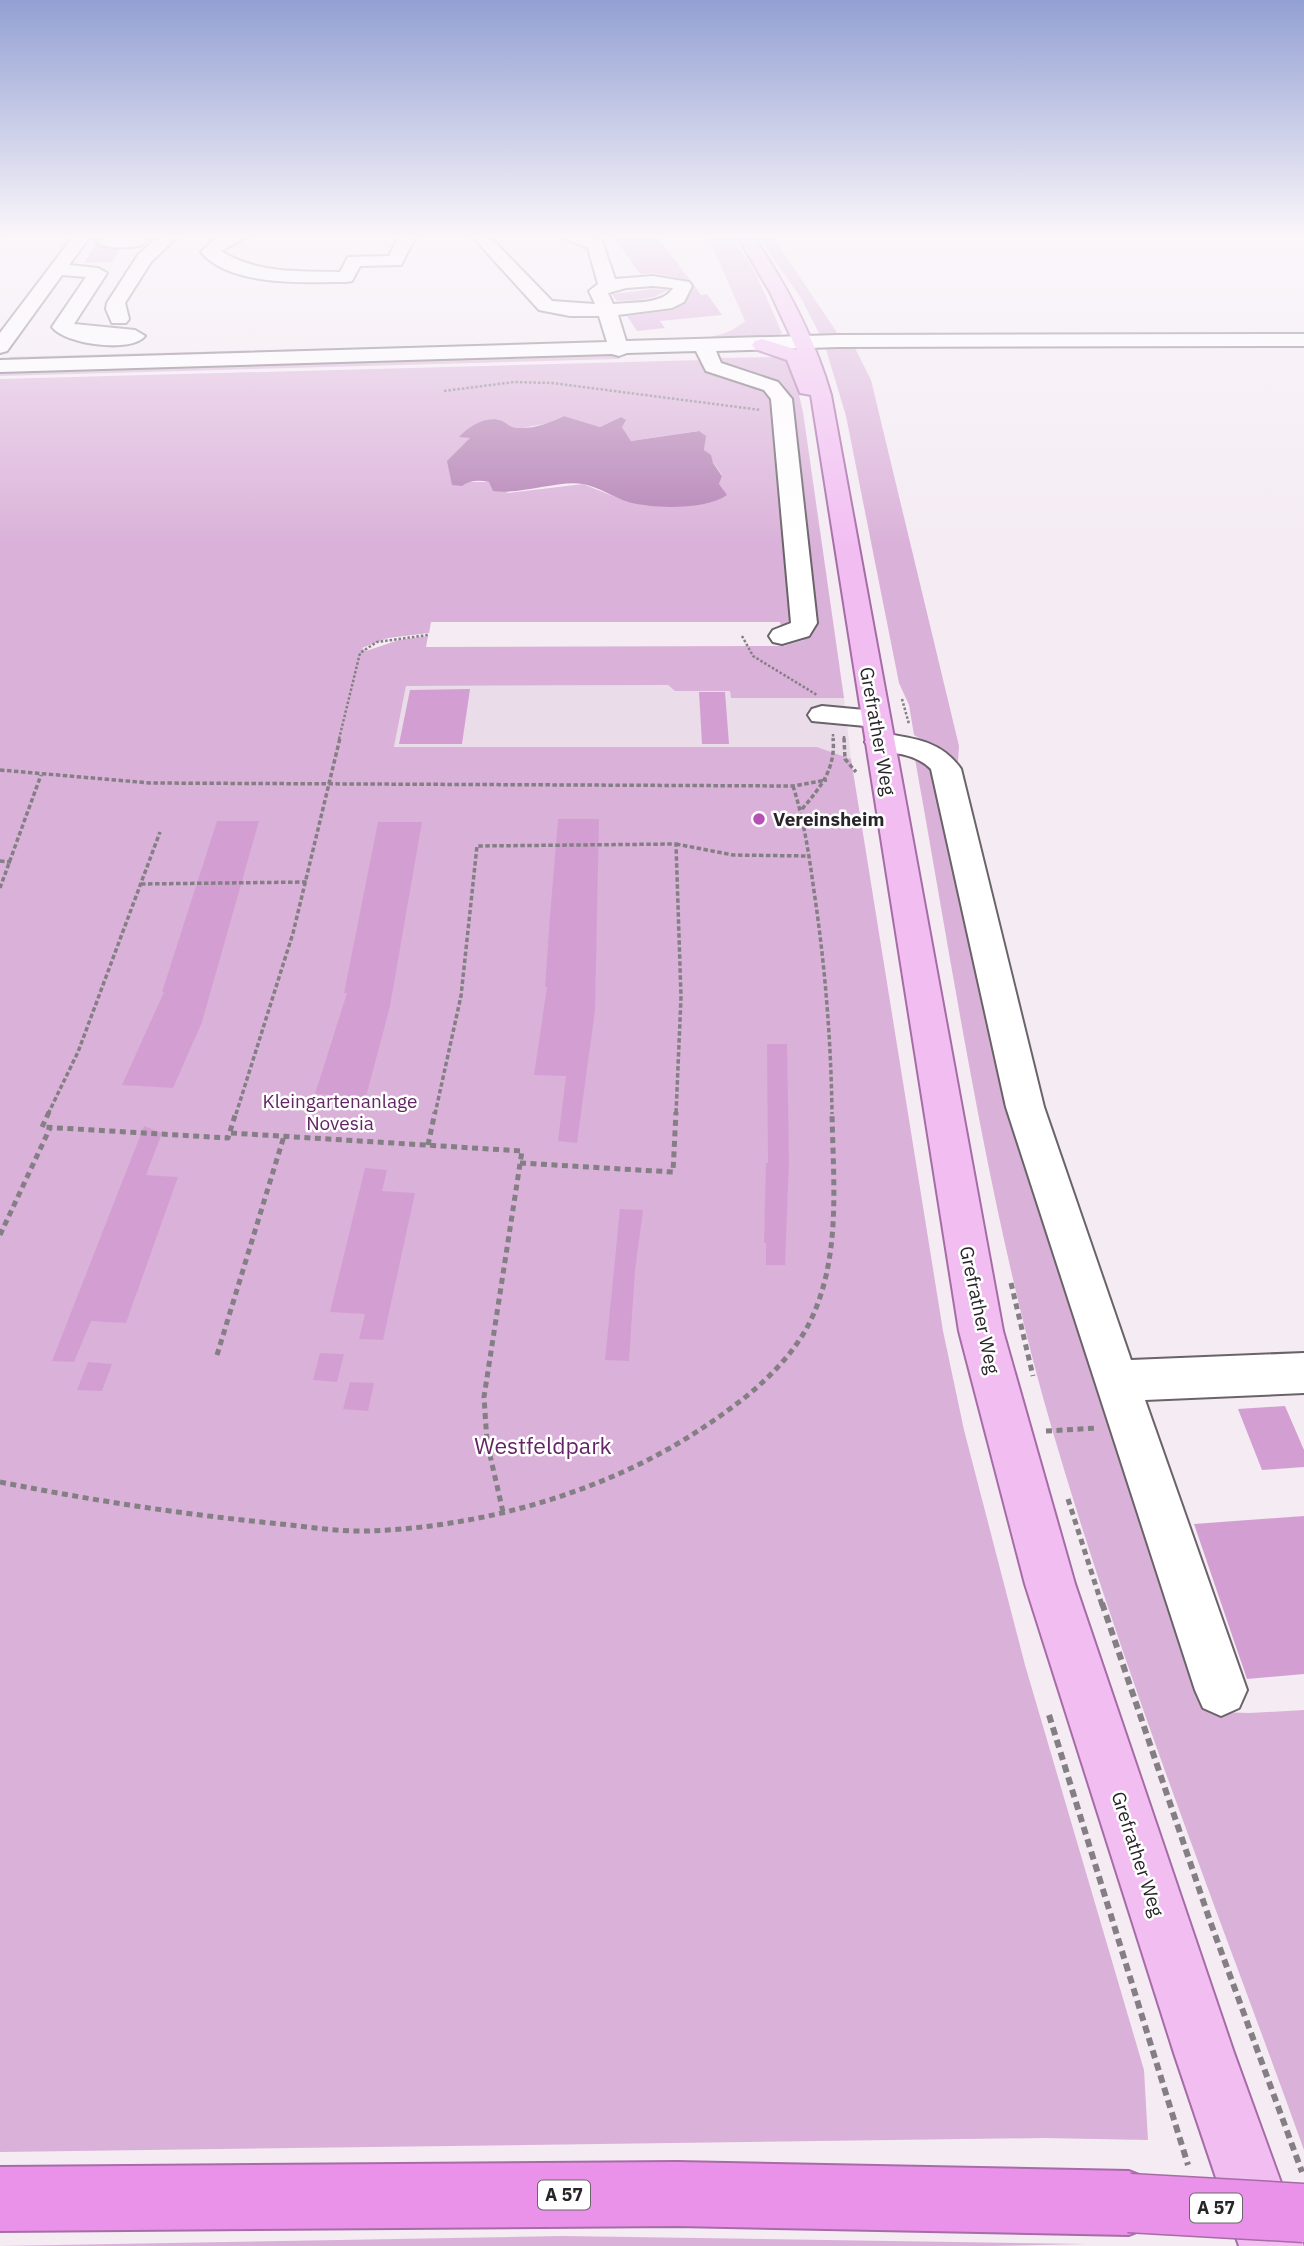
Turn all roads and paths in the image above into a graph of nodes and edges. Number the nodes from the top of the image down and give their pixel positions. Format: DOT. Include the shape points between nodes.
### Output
graph roads {
  1 [pos="592,339"];
  2 [pos="616,339"];
  3 [pos="777,339"];
  4 [pos="804,339"];
  5 [pos="1304,341"];
  6 [pos="618,344"];
  7 [pos="806,344"];
  8 [pos="762,345"];
  9 [pos="704,347"];
  10 [pos="0,366"];
  11 [pos="444,391"];
  12 [pos="783,413"];
  13 [pos="829,434"];
  14 [pos="428,635"];
  15 [pos="741,636"];
  16 [pos="782,636"];
  17 [pos="869,722"];
  18 [pos="0,770"];
  19 [pos="41,775"];
  20 [pos="827,780"];
  21 [pos="328,785"];
  22 [pos="793,786"];
  23 [pos="801,810"];
  24 [pos="160,832"];
  25 [pos="677,844"];
  26 [pos="808,856"];
  27 [pos="0,861"];
  28 [pos="11,862"];
  29 [pos="307,882"];
  30 [pos="141,884"];
  31 [pos="0,888"];
  32 [pos="50,1128"];
  33 [pos="231,1133"];
  34 [pos="284,1136"];
  35 [pos="428,1145"];
  36 [pos="520,1163"];
  37 [pos="0,1235"];
  38 [pos="1010,1278"];
  39 [pos="217,1355"];
  40 [pos="1304,1373"];
  41 [pos="1034,1379"];
  42 [pos="1115,1381"];
  43 [pos="1043,1418"];
  44 [pos="1131,1426"];
  45 [pos="1046,1431"];
  46 [pos="1051,1444"];
  47 [pos="0,1482"];
  48 [pos="1067,1497"];
  49 [pos="503,1512"];
  50 [pos="1221,1690"];
  51 [pos="1153,2058"];
  52 [pos="1190,2171"];
  53 [pos="1304,2177"];
  54 [pos="0,2199"];
  55 [pos="1304,2213"];
  56 [pos="1272,2246"];
  1 -- 6 [label="street"];
  2 -- 6 [label="street"];
  3 -- 8 [label="main road"];
  4 -- 7 [label="main road, Grefrather Weg"];
  5 -- 7 [label="street"];
  6 -- 9 [label="street"];
  6 -- 10 [label="street"];
  7 -- 8 [label="street"];
  7 -- 13 [label="main road, Grefrather Weg"];
  8 -- 9 [label="street"];
  8 -- 13 [label="main road" via="796,356 816,426"];
  9 -- 12 [label="street" via="713,367 777,391"];
  11 -- 12 [label="path" via="514,382 552,383"];
  12 -- 16 [label="street" via="804,623 800,630"];
  13 -- 17 [label="main road, Grefrather Weg"];
  14 -- 21 [label="path" via="377,642 360,653"];
  15 -- 17 [label="path" via="752,656"];
  17 -- 20 [label="path" via="835,750"];
  17 -- 42 [label="street" via="935,756 946,769 1025,1107"];
  17 -- 56 [label="main road, Grefrather Weg" via="981,1331 1050,1584 1203,2053"];
  18 -- 19 [label="path"];
  19 -- 21 [label="path" via="150,783"];
  19 -- 28 [label="path"];
  20 -- 22 [label="path"];
  20 -- 23 [label="path"];
  21 -- 22 [label="path"];
  21 -- 29 [label="path"];
  22 -- 23 [label="path"];
  23 -- 26 [label="path"];
  24 -- 30 [label="path"];
  25 -- 26 [label="path" via="733,855"];
  25 -- 35 [label="path" via="477,846 461,996"];
  25 -- 36 [label="path" via="681,997 673,1172"];
  26 -- 49 [label="path" via="823,946 832,1056 827,1272 812,1317 787,1356 734,1409 674,1448 600,1481"];
  27 -- 28 [label="path"];
  28 -- 31 [label="path"];
  29 -- 30 [label="path"];
  29 -- 33 [label="path"];
  30 -- 32 [label="path" via="78,1052 42,1127"];
  32 -- 33 [label="path" via="228,1138"];
  32 -- 37 [label="path"];
  33 -- 34 [label="path"];
  34 -- 35 [label="path"];
  34 -- 39 [label="path"];
  35 -- 36 [label="path" via="522,1151"];
  36 -- 49 [label="path" via="484,1397 487,1441"];
  38 -- 41 [label="path"];
  40 -- 42 [label="street"];
  42 -- 44 [label="street"];
  43 -- 45 [label="path"];
  44 -- 45 [label="path"];
  44 -- 50 [label="street"];
  45 -- 46 [label="path"];
  47 -- 49 [label="path" via="182,1515 366,1531 433,1528"];
  48 -- 53 [label="path" via="1122,1670"];
  51 -- 52 [label="path"];
  54 -- 55 [label="highway, A 57, bridge" via="677,2194 1129,2203"];
}
